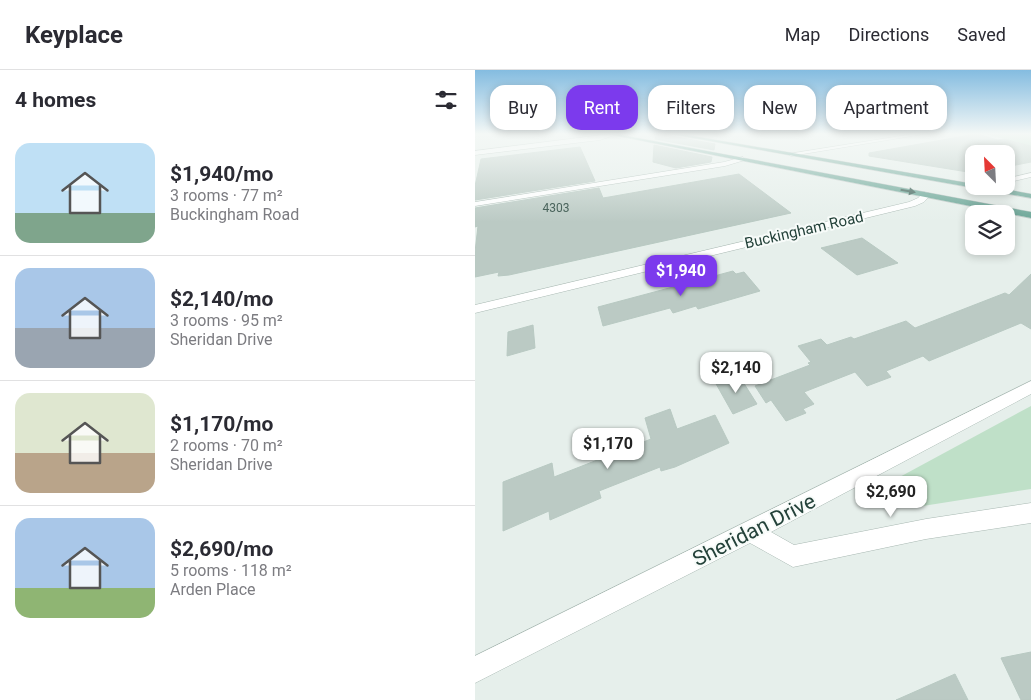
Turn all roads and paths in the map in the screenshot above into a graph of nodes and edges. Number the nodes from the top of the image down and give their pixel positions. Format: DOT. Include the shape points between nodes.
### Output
graph roads {
  1 [pos="727,163"];
  2 [pos="765,163"];
  3 [pos="845,163"];
  4 [pos="823,175"];
  5 [pos="1031,175"];
  6 [pos="1015,179"];
  7 [pos="965,184"];
  8 [pos="965,187"];
  9 [pos="1015,193"];
  10 [pos="927,194"];
  11 [pos="1031,196"];
  12 [pos="475,204"];
  13 [pos="1031,208"];
  14 [pos="1031,215"];
  15 [pos="475,309"];
  16 [pos="1031,387"];
  17 [pos="1031,513"];
  18 [pos="750,532"];
  19 [pos="475,670"];
  1 -- 12 [label="street"];
  2 -- 4 [label="main road"];
  3 -- 7 [label="main road"];
  4 -- 8 [label="main road" via="821,167 837,166"];
  4 -- 10 [label="main road, one-way"];
  5 -- 6 [label="street"];
  9 -- 11 [label="main road"];
  10 -- 13 [label="main road" via="966,196"];
  10 -- 14 [label="main road"];
  10 -- 15 [label="street, Buckingham Road" via="912,204"];
  16 -- 18 [label="street, Sheridan Drive"];
  17 -- 18 [label="street" via="793,556"];
  18 -- 19 [label="street, Sheridan Drive"];
}
